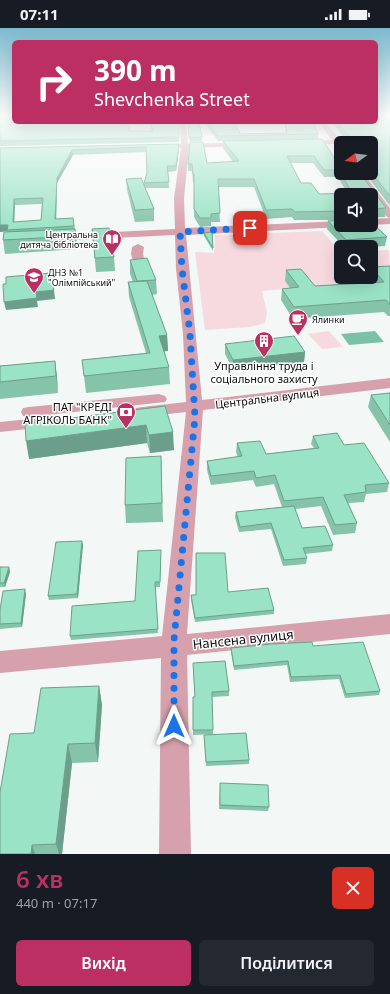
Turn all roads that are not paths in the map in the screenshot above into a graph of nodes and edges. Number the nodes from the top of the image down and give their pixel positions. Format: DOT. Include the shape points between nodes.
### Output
graph roads {
  1 [pos="184,153"];
  2 [pos="364,180"];
  3 [pos="390,215"];
  4 [pos="390,221"];
  5 [pos="378,222"];
  6 [pos="334,224"];
  7 [pos="180,232"];
  8 [pos="39,239"];
  9 [pos="138,247"];
  10 [pos="141,269"];
  11 [pos="390,372"];
  12 [pos="390,383"];
  13 [pos="194,401"];
  14 [pos="0,415"];
  15 [pos="0,427"];
  16 [pos="390,624"];
  17 [pos="174,646"];
  18 [pos="0,662"];
  19 [pos="175,854"];
  1 -- 7 [label="street" via="179,198"];
  2 -- 3 [label="street"];
  4 -- 5 [label="street"];
  6 -- 7 [label="street"];
  7 -- 8 [label="street"];
  7 -- 13 [label="street"];
  9 -- 10 [label="street"];
  11 -- 13 [label="street, Центральна вулиця"];
  12 -- 13 [label="street, Центральна вулиця"];
  13 -- 14 [label="street, Центральна вулиця"];
  13 -- 15 [label="street, Центральна вулиця"];
  13 -- 17 [label="street" via="191,471"];
  16 -- 17 [label="street, Нансена вулиця"];
  17 -- 18 [label="street, Нансена вулиця"];
  17 -- 19 [label="street"];
}
